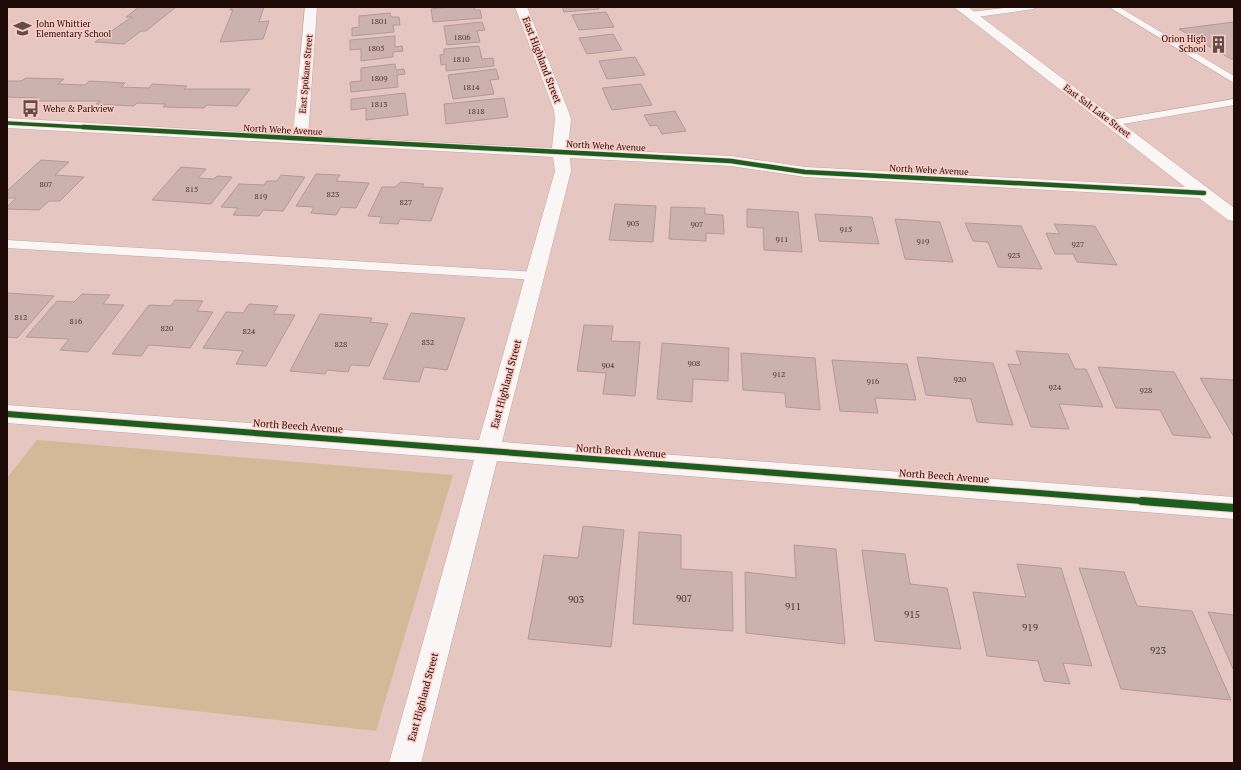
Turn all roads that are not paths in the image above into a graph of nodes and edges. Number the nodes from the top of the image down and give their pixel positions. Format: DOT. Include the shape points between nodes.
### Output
graph roads {
  1 [pos="311,7"];
  2 [pos="521,7"];
  3 [pos="1033,7"];
  4 [pos="1113,7"];
  5 [pos="965,11"];
  6 [pos="1234,80"];
  7 [pos="1234,102"];
  8 [pos="1111,122"];
  9 [pos="7,123"];
  10 [pos="300,140"];
  11 [pos="562,153"];
  12 [pos="1204,193"];
  13 [pos="1234,216"];
  14 [pos="7,244"];
  15 [pos="535,276"];
  16 [pos="7,414"];
  17 [pos="488,451"];
  18 [pos="1234,508"];
  19 [pos="405,763"];
  1 -- 10 [label="street, East Spokane Street"];
  2 -- 11 [label="street, East Highland Street" via="561,110"];
  3 -- 5 [label="lane"];
  4 -- 6 [label="lane"];
  5 -- 8 [label="street, East Salt Lake Street"];
  7 -- 8 [label="lane"];
  8 -- 12 [label="street, East Salt Lake Street"];
  9 -- 10 [label="street, North Wehe Avenue"];
  10 -- 11 [label="street, North Wehe Avenue"];
  11 -- 12 [label="street, North Wehe Avenue" via="731,161 805,172"];
  11 -- 15 [label="street, East Highland Street" via="563,171"];
  12 -- 13 [label="street, East Salt Lake Street"];
  14 -- 15 [label="lane"];
  15 -- 17 [label="street, East Highland Street"];
  16 -- 17 [label="street, North Beech Avenue"];
  17 -- 18 [label="street, North Beech Avenue"];
  17 -- 19 [label="street, East Highland Street"];
}
